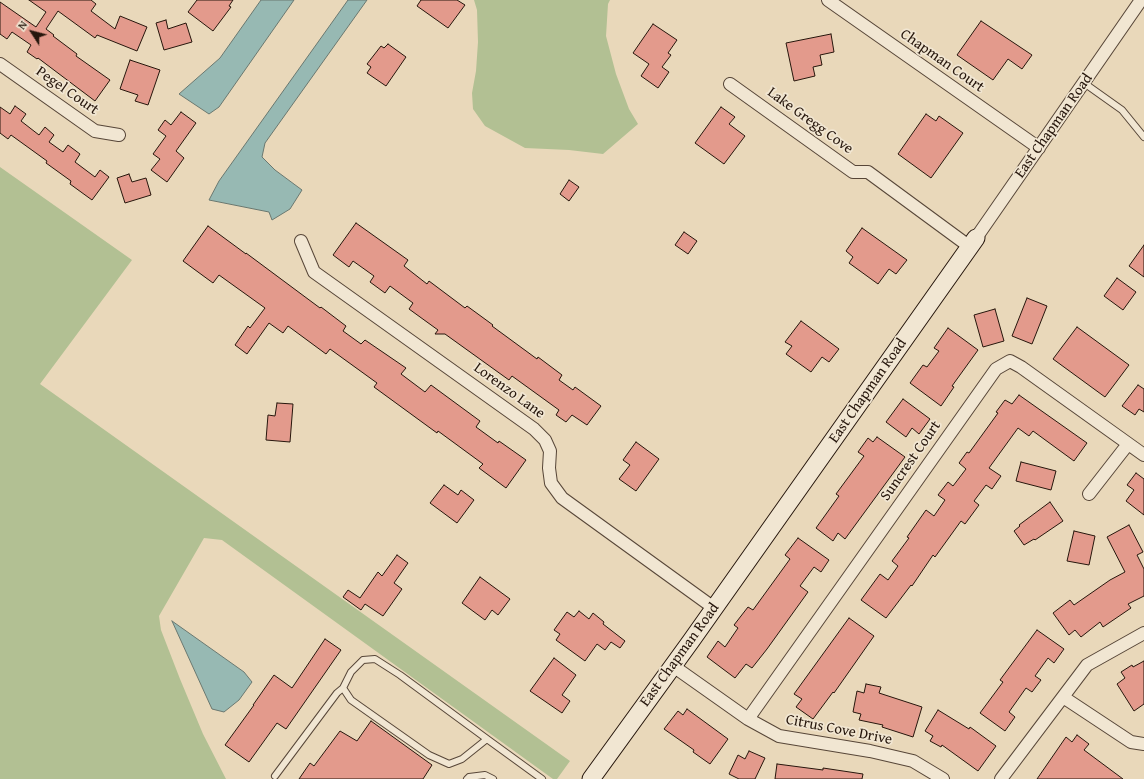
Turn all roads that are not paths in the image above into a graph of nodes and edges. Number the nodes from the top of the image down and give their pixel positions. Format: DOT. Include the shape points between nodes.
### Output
graph roads {
  1 [pos="828,0"];
  2 [pos="1141,0"];
  3 [pos="0,64"];
  4 [pos="1084,83"];
  5 [pos="730,84"];
  6 [pos="119,135"];
  7 [pos="1144,136"];
  8 [pos="1039,148"];
  9 [pos="301,241"];
  10 [pos="973,242"];
  11 [pos="1128,444"];
  12 [pos="1144,455"];
  13 [pos="1089,494"];
  14 [pos="714,608"];
  15 [pos="1144,633"];
  16 [pos="673,666"];
  17 [pos="343,688"];
  18 [pos="1063,697"];
  19 [pos="748,719"];
  20 [pos="487,739"];
  21 [pos="1144,744"];
  22 [pos="275,776"];
  23 [pos="468,779"];
  24 [pos="493,779"];
  25 [pos="542,779"];
  26 [pos="591,779"];
  27 [pos="943,779"];
  28 [pos="1001,779"];
  1 -- 8 [label="street, Chapman Court"];
  2 -- 4 [label="street, East Chapman Road"];
  3 -- 6 [label="street, Pegel Court" via="95,131"];
  4 -- 7 [label="lane" via="1122,110"];
  4 -- 8 [label="street, East Chapman Road"];
  5 -- 10 [label="street, Lake Gregg Cove" via="853,172 868,172"];
  8 -- 10 [label="street, East Chapman Road"];
  9 -- 14 [label="street, Lorenzo Lane" via="314,272 534,429 545,440 550,451 551,483 562,498"];
  10 -- 14 [label="street, East Chapman Road"];
  11 -- 12 [label="street, Suncrest Court"];
  11 -- 13 [label="street"];
  11 -- 19 [label="street, Suncrest Court" via="1021,367 1010,361 996,369"];
  14 -- 16 [label="street, East Chapman Road"];
  15 -- 18 [label="street" via="1087,665"];
  16 -- 19 [label="street, Citrus Cove Drive"];
  16 -- 26 [label="street, East Chapman Road"];
  17 -- 20 [label="lane" via="351,700 429,755 449,764 462,759"];
  17 -- 20 [label="lane" via="351,672 364,660 375,659"];
  17 -- 22 [label="lane" via="337,692"];
  18 -- 21 [label="street" via="1131,742"];
  18 -- 28 [label="street"];
  19 -- 27 [label="street, Citrus Cove Drive" via="779,736 913,761"];
  20 -- 25 [label="lane"];
  23 -- 24 [label="lane" via="485,774"];
}
